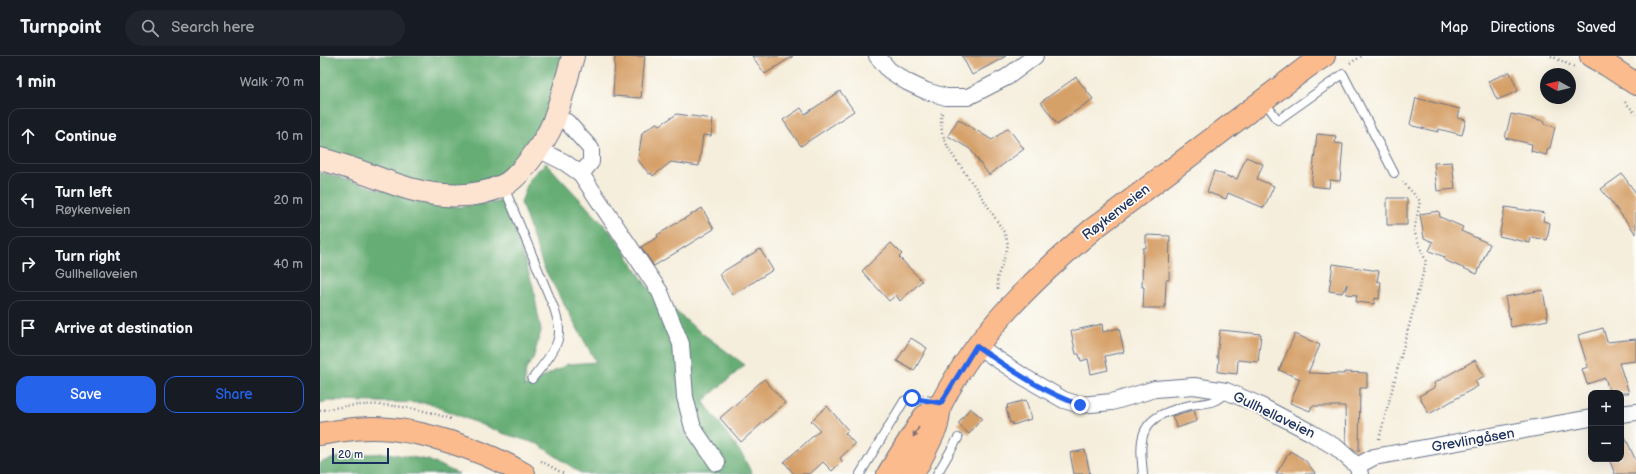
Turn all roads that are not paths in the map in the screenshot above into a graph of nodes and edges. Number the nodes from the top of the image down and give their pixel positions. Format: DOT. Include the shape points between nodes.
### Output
graph roads {
  1 [pos="573,56"];
  2 [pos="877,56"];
  3 [pos="1035,56"];
  4 [pos="1324,56"];
  5 [pos="1591,56"];
  6 [pos="1636,84"];
  7 [pos="1264,100"];
  8 [pos="567,122"];
  9 [pos="538,149"];
  10 [pos="320,159"];
  11 [pos="1394,173"];
  12 [pos="581,174"];
  13 [pos="503,186"];
  14 [pos="976,346"];
  15 [pos="532,379"];
  16 [pos="1226,391"];
  17 [pos="941,403"];
  18 [pos="1636,412"];
  19 [pos="1624,414"];
  20 [pos="1588,419"];
  21 [pos="320,434"];
  22 [pos="958,438"];
  23 [pos="461,446"];
  24 [pos="717,463"];
  25 [pos="1359,470"];
  26 [pos="502,474"];
  27 [pos="524,474"];
  28 [pos="860,474"];
  29 [pos="888,474"];
  30 [pos="912,474"];
  31 [pos="937,474"];
  32 [pos="1143,474"];
  1 -- 9 [label="main road" via="552,124"];
  2 -- 3 [label="street" via="889,70 907,82 946,97 968,97 1007,77"];
  4 -- 7 [label="main road, Røykenveien"];
  5 -- 6 [label="main road"];
  7 -- 11 [label="lane" via="1278,120 1343,74"];
  7 -- 14 [label="main road, Røykenveien" via="1080,240 1018,298"];
  8 -- 12 [label="street" via="591,150 591,162"];
  9 -- 12 [label="street"];
  9 -- 13 [label="main road" via="522,169"];
  10 -- 13 [label="main road" via="409,189 434,194 478,193"];
  12 -- 24 [label="street" via="660,292 680,344 685,397 692,428"];
  13 -- 15 [label="lane" via="559,324 558,340"];
  14 -- 16 [label="street, Gullhellaveien" via="1024,378 1064,400 1080,405 1112,402 1155,389 1194,386"];
  14 -- 17 [label="main road, Røykenveien"];
  16 -- 25 [label="street, Gullhellaveien" via="1257,404 1337,448"];
  16 -- 32 [label="lane" via="1217,400 1163,413 1151,420 1142,437"];
  17 -- 28 [label="lane" via="912,398 904,401"];
  17 -- 29 [label="main road, Røykenveien, one-way" via="924,417"];
  17 -- 30 [label="main road, Røykenveien" via="936,427"];
  18 -- 19 [label="street"];
  20 -- 25 [label="street, Grevlingåsen" via="1374,457"];
  21 -- 23 [label="main road" via="361,428 386,428 417,433"];
  22 -- 31 [label="lane"];
  23 -- 26 [label="main road"];
  23 -- 27 [label="main road"];
}
